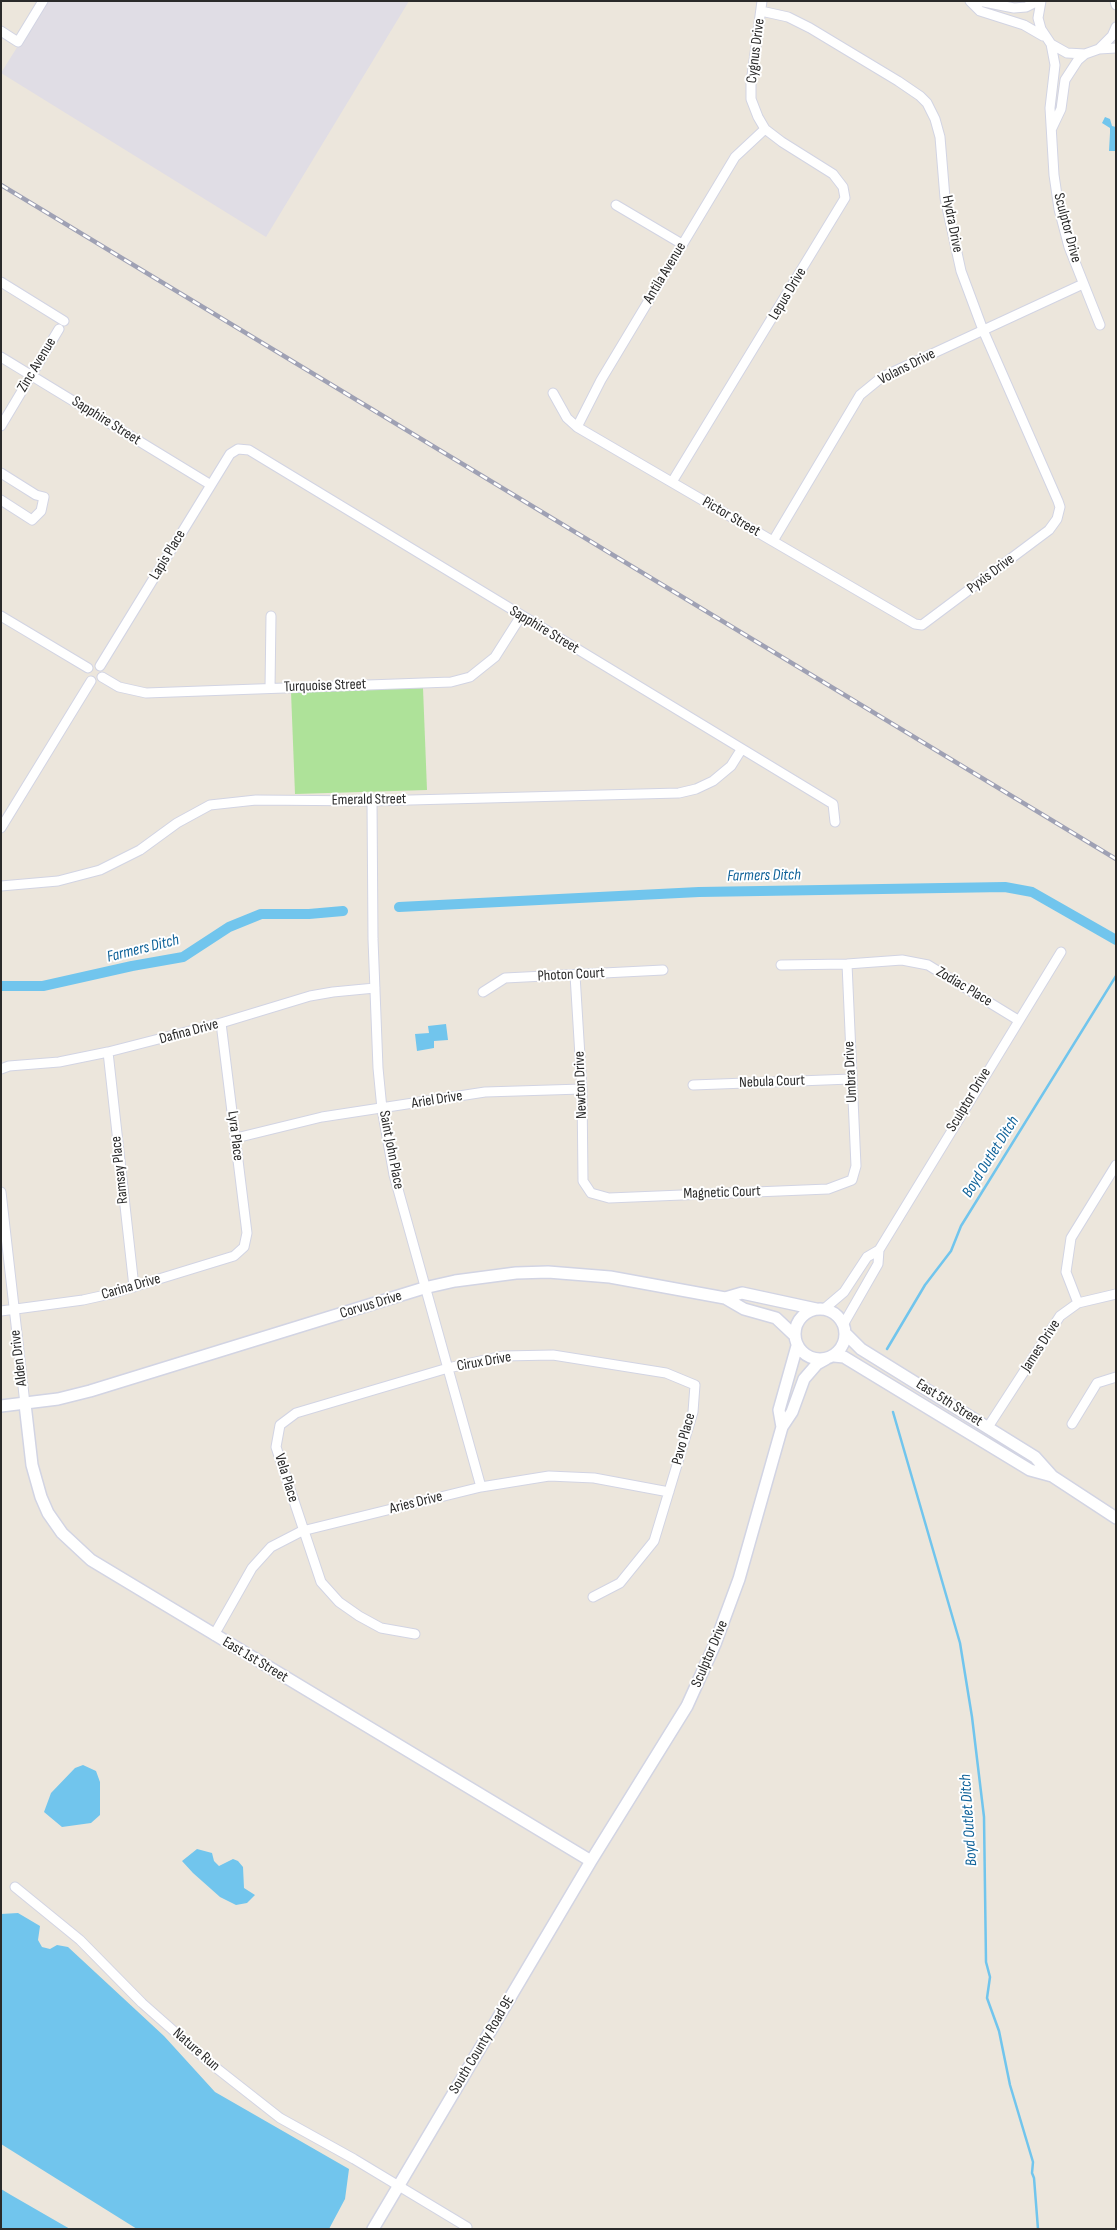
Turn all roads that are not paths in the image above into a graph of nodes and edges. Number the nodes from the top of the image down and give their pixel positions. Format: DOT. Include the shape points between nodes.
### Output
graph roads {
  1 [pos="43,1"];
  2 [pos="762,1"];
  3 [pos="970,1"];
  4 [pos="979,1"];
  5 [pos="1039,1"];
  6 [pos="761,11"];
  7 [pos="1116,27"];
  8 [pos="1,31"];
  9 [pos="1048,42"];
  10 [pos="1116,48"];
  11 [pos="1099,49"];
  12 [pos="1085,54"];
  13 [pos="765,128"];
  14 [pos="1052,128"];
  15 [pos="616,205"];
  16 [pos="682,244"];
  17 [pos="1,282"];
  18 [pos="1083,284"];
  19 [pos="1100,325"];
  20 [pos="984,330"];
  21 [pos="1,357"];
  22 [pos="31,375"];
  23 [pos="553,393"];
  24 [pos="1,426"];
  25 [pos="577,427"];
  26 [pos="238,449"];
  27 [pos="1,473"];
  28 [pos="672,482"];
  29 [pos="211,485"];
  30 [pos="1,500"];
  31 [pos="1056,519"];
  32 [pos="773,541"];
  33 [pos="1,616"];
  34 [pos="271,616"];
  35 [pos="521,616"];
  36 [pos="922,625"];
  37 [pos="100,666"];
  38 [pos="88,668"];
  39 [pos="102,677"];
  40 [pos="91,681"];
  41 [pos="270,688"];
  42 [pos="741,750"];
  43 [pos="372,801"];
  44 [pos="835,822"];
  45 [pos="1,828"];
  46 [pos="1,886"];
  47 [pos="1060,952"];
  48 [pos="847,964"];
  49 [pos="781,965"];
  50 [pos="663,970"];
  51 [pos="575,974"];
  52 [pos="375,988"];
  53 [pos="483,992"];
  54 [pos="1018,1020"];
  55 [pos="221,1023"];
  56 [pos="108,1052"];
  57 [pos="1,1070"];
  58 [pos="851,1079"];
  59 [pos="693,1085"];
  60 [pos="582,1088"];
  61 [pos="382,1109"];
  62 [pos="236,1138"];
  63 [pos="1116,1164"];
  64 [pos="852,1180"];
  65 [pos="1,1192"];
  66 [pos="592,1193"];
  67 [pos="244,1247"];
  68 [pos="879,1250"];
  69 [pos="134,1287"];
  70 [pos="424,1288"];
  71 [pos="1116,1294"];
  72 [pos="725,1298"];
  73 [pos="1078,1303"];
  74 [pos="820,1309"];
  75 [pos="14,1310"];
  76 [pos="1,1311"];
  77 [pos="844,1329"];
  78 [pos="796,1340"];
  79 [pos="830,1357"];
  80 [pos="448,1368"];
  81 [pos="1116,1377"];
  82 [pos="694,1384"];
  83 [pos="25,1404"];
  84 [pos="1,1406"];
  85 [pos="1072,1424"];
  86 [pos="280,1425"];
  87 [pos="782,1427"];
  88 [pos="988,1427"];
  89 [pos="1052,1476"];
  90 [pos="481,1487"];
  91 [pos="669,1492"];
  92 [pos="1116,1518"];
  93 [pos="302,1531"];
  94 [pos="593,1597"];
  95 [pos="415,1634"];
  96 [pos="214,1635"];
  97 [pos="591,1861"];
  98 [pos="15,1887"];
  99 [pos="399,2185"];
  100 [pos="468,2227"];
  101 [pos="372,2229"];
  1 -- 8 [label="street" via="18,42"];
  2 -- 6 [label="street, Cygnus Drive"];
  3 -- 9 [label="street" via="980,11 1036,30"];
  4 -- 5 [label="street" via="1014,8"];
  5 -- 9 [label="street, Sculptor Drive" via="1038,18"];
  6 -- 13 [label="street, Cygnus Drive" via="751,84 752,99"];
  6 -- 20 [label="street, Hydra Drive" via="788,17 810,28 898,81 927,104 940,137 946,198 961,271"];
  7 -- 11 [label="street"];
  9 -- 12 [label="street" via="1067,53"];
  9 -- 14 [label="street, Sculptor Drive" via="1055,65 1050,108"];
  10 -- 11 [label="street"];
  11 -- 12 [label="street"];
  12 -- 14 [label="street, Sculptor Drive" via="1065,80 1060,109"];
  13 -- 16 [label="street, Antila Avenue" via="735,157"];
  13 -- 28 [label="street, Lepus Drive" via="833,174 843,187 845,198"];
  14 -- 18 [label="street, Sculptor Drive" via="1059,209"];
  15 -- 16 [label="street"];
  16 -- 25 [label="street, Antila Avenue" via="601,380"];
  17 -- 22 [label="street, Zinc Avenue" via="61,325"];
  18 -- 19 [label="street, Sculptor Drive"];
  18 -- 20 [label="street, Volans Drive"];
  20 -- 31 [label="street, Hydra Drive" via="1058,501 1060,507"];
  20 -- 32 [label="street, Volans Drive" via="882,377 860,395"];
  21 -- 22 [label="street, Sapphire Street"];
  22 -- 24 [label="street, Zinc Avenue"];
  22 -- 29 [label="street, Sapphire Street"];
  23 -- 25 [label="street, Pictor Street" via="567,418"];
  25 -- 28 [label="street, Pictor Street"];
  26 -- 29 [label="street, Lapis Place" via="230,454"];
  26 -- 35 [label="street, Sapphire Street" via="249,450"];
  27 -- 30 [label="street" via="44,497 41,511 32,520"];
  28 -- 32 [label="street, Pictor Street"];
  29 -- 37 [label="street, Lapis Place"];
  31 -- 36 [label="street, Pyxis Drive" via="1049,530"];
  32 -- 36 [label="street, Pictor Street" via="914,624"];
  33 -- 38 [label="street"];
  34 -- 41 [label="street"];
  35 -- 41 [label="street, Turquoise Street" via="495,658 470,677 450,682"];
  35 -- 42 [label="street, Sapphire Street"];
  37 -- 38 [label="street" via="94,664"];
  37 -- 39 [label="street" via="104,671"];
  38 -- 40 [label="street" via="87,676"];
  39 -- 40 [label="street" via="96,682"];
  39 -- 41 [label="street, Turquoise Street" via="119,687 146,693"];
  40 -- 45 [label="street"];
  42 -- 43 [label="street, Emerald Street" via="731,766 713,780 679,793"];
  42 -- 44 [label="street, Sapphire Street" via="833,804"];
  43 -- 46 [label="street, Emerald Street" via="256,800 210,805 177,823 140,850 100,870 58,881"];
  43 -- 52 [label="street, Saint John Place"];
  47 -- 54 [label="street, Sculptor Drive"];
  48 -- 49 [label="street, Zodiac Place"];
  48 -- 54 [label="street, Zodiac Place" via="902,960 928,965"];
  48 -- 58 [label="street, Umbra Drive"];
  50 -- 51 [label="street, Photon Court"];
  51 -- 53 [label="street, Photon Court" via="505,978"];
  51 -- 60 [label="street, Newton Drive"];
  52 -- 55 [label="street, Dafina Drive" via="310,996"];
  52 -- 61 [label="street, Saint John Place"];
  54 -- 68 [label="street, Sculptor Drive"];
  55 -- 56 [label="street, Dafina Drive"];
  55 -- 62 [label="street, Lyra Place"];
  56 -- 57 [label="street, Dafina Drive" via="60,1062 9,1066"];
  56 -- 69 [label="street, Ramsay Place"];
  58 -- 59 [label="street, Nebula Court"];
  58 -- 64 [label="street, Umbra Drive" via="856,1166"];
  60 -- 61 [label="street, Ariel Drive" via="485,1092"];
  60 -- 66 [label="street, Newton Drive" via="583,1181"];
  61 -- 62 [label="street, Ariel Drive" via="301,1121"];
  61 -- 70 [label="street, Saint John Place" via="394,1175"];
  62 -- 67 [label="street, Lyra Place" via="248,1233"];
  63 -- 73 [label="street" via="1071,1238 1066,1272"];
  64 -- 66 [label="street, Magnetic Court" via="828,1189 609,1198"];
  65 -- 75 [label="street, Alden Drive"];
  67 -- 69 [label="street, Carina Drive" via="234,1256"];
  68 -- 74 [label="street, Sculptor Drive" via="867,1257 844,1292"];
  68 -- 77 [label="street, Sculptor Drive" via="878,1264"];
  69 -- 75 [label="street, Carina Drive" via="82,1300"];
  70 -- 72 [label="street, Corvus Drive" via="486,1276 548,1272 610,1277"];
  70 -- 80 [label="street, Saint John Place"];
  70 -- 83 [label="street, Corvus Drive" via="90,1391"];
  71 -- 73 [label="street, James Drive"];
  72 -- 74 [label="street, Corvus Drive" via="742,1293"];
  72 -- 78 [label="street, Corvus Drive" via="744,1309 776,1318"];
  73 -- 88 [label="street, James Drive" via="1060,1316"];
  74 -- 77 [label="street" via="832,1312"];
  74 -- 78 [label="street" via="809,1311 798,1321"];
  75 -- 76 [label="street, Carina Drive"];
  75 -- 83 [label="street, Alden Drive"];
  77 -- 79 [label="street" via="840,1350"];
  77 -- 88 [label="street, East 5th Street" via="862,1350"];
  78 -- 79 [label="street" via="809,1357"];
  78 -- 87 [label="street, Sculptor Drive" via="779,1410"];
  79 -- 87 [label="street, Sculptor Drive" via="817,1364 804,1379 792,1412"];
  79 -- 89 [label="street, East 5th Street" via="844,1357 1030,1470"];
  80 -- 82 [label="street, Cirux Drive" via="503,1356 553,1355 666,1373"];
  80 -- 86 [label="street, Cirux Drive" via="296,1413"];
  80 -- 90 [label="street, Saint John Place"];
  81 -- 85 [label="street" via="1098,1383"];
  82 -- 91 [label="street, Pavo Place" via="693,1412"];
  83 -- 84 [label="street"];
  83 -- 96 [label="street, East 1st Street" via="38,1490 62,1533 91,1560"];
  86 -- 93 [label="street, Vela Place" via="276,1447"];
  87 -- 97 [label="street, Sculptor Drive" via="739,1580 702,1675 688,1706"];
  88 -- 89 [label="street, East 5th Street" via="1035,1458"];
  89 -- 92 [label="street, East 5th Street"];
  90 -- 91 [label="street, Aries Drive" via="549,1476 594,1478"];
  90 -- 93 [label="street, Aries Drive"];
  91 -- 94 [label="street, Pavo Place" via="654,1541 620,1583"];
  93 -- 95 [label="street, Vela Place" via="321,1582 339,1602 381,1628"];
  93 -- 96 [label="street, Aries Drive" via="271,1547 252,1568"];
  96 -- 97 [label="street, East 1st Street"];
  97 -- 99 [label="street, South County Road 9E"];
  98 -- 99 [label="street, Nature Run" via="80,1940 142,2003 210,2063 280,2118"];
  99 -- 100 [label="street, Nature Run"];
  99 -- 101 [label="street, South County Road 9E"];
}
